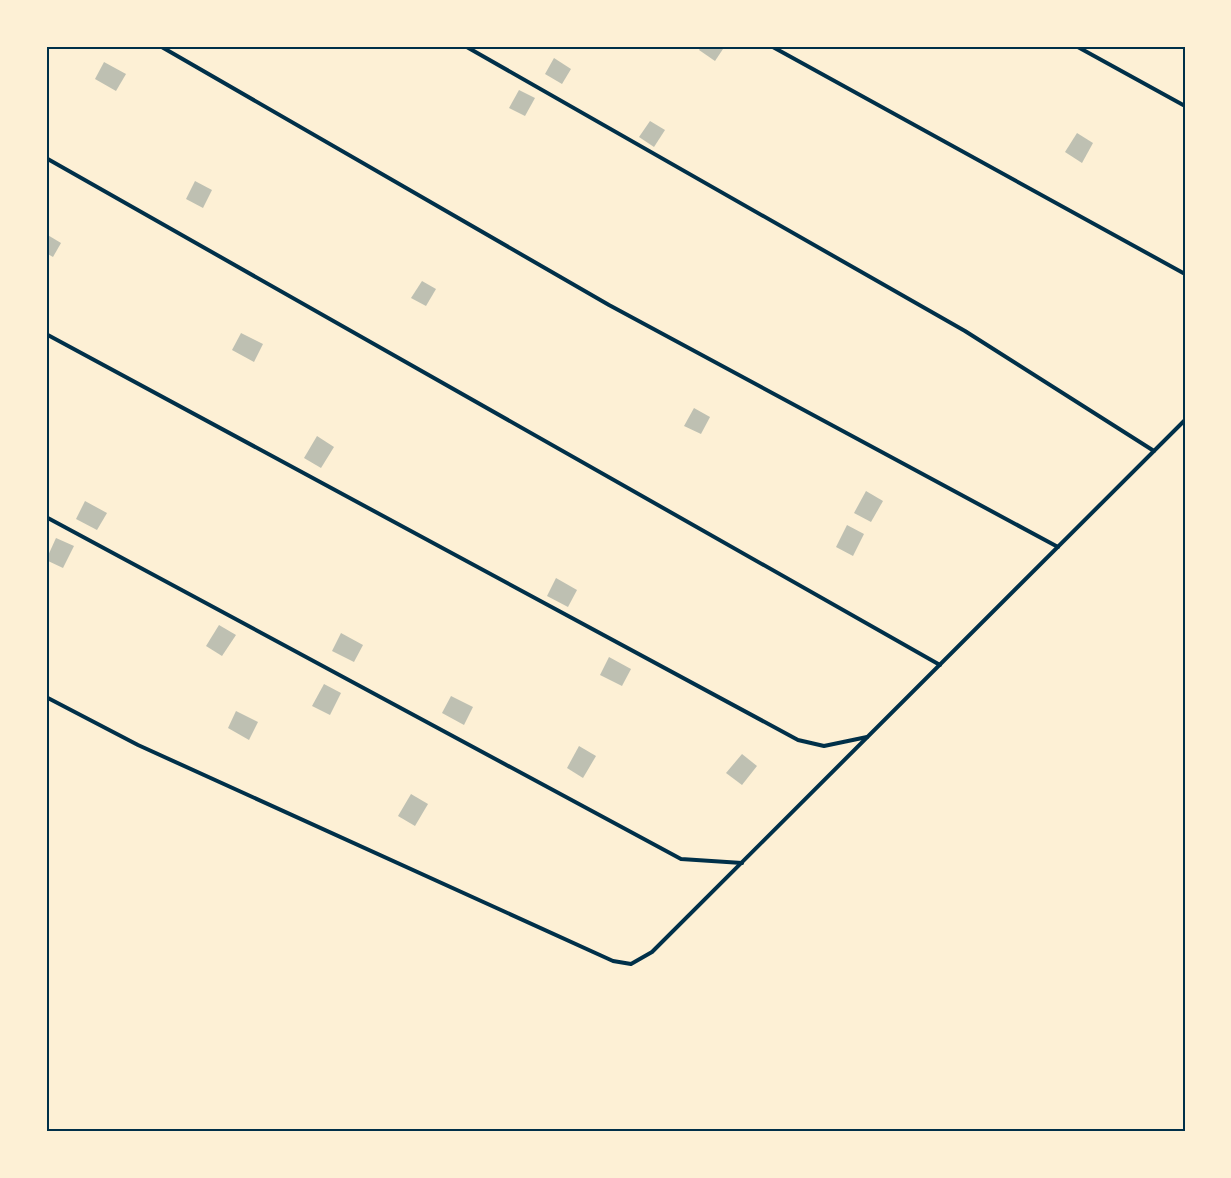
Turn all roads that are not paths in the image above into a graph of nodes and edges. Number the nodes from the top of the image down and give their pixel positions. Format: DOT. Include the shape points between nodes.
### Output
graph roads {
  1 [pos="160,46"];
  2 [pos="465,46"];
  3 [pos="771,46"];
  4 [pos="1076,46"];
  5 [pos="1185,106"];
  6 [pos="46,158"];
  7 [pos="1185,274"];
  8 [pos="46,334"];
  9 [pos="1185,420"];
  10 [pos="1154,451"];
  11 [pos="46,517"];
  12 [pos="1058,547"];
  13 [pos="940,665"];
  14 [pos="46,697"];
  15 [pos="868,737"];
  16 [pos="742,863"];
  1 -- 12 [label="lane" via="609,305"];
  2 -- 10 [label="lane" via="965,331"];
  3 -- 7 [label="lane"];
  4 -- 5 [label="lane"];
  6 -- 13 [label="lane"];
  8 -- 15 [label="lane" via="798,740 824,746"];
  9 -- 10 [label="lane"];
  10 -- 12 [label="lane"];
  11 -- 16 [label="lane" via="681,859"];
  12 -- 13 [label="lane"];
  13 -- 15 [label="lane"];
  14 -- 16 [label="lane" via="138,745 613,961 631,964 652,952"];
  15 -- 16 [label="lane"];
}
